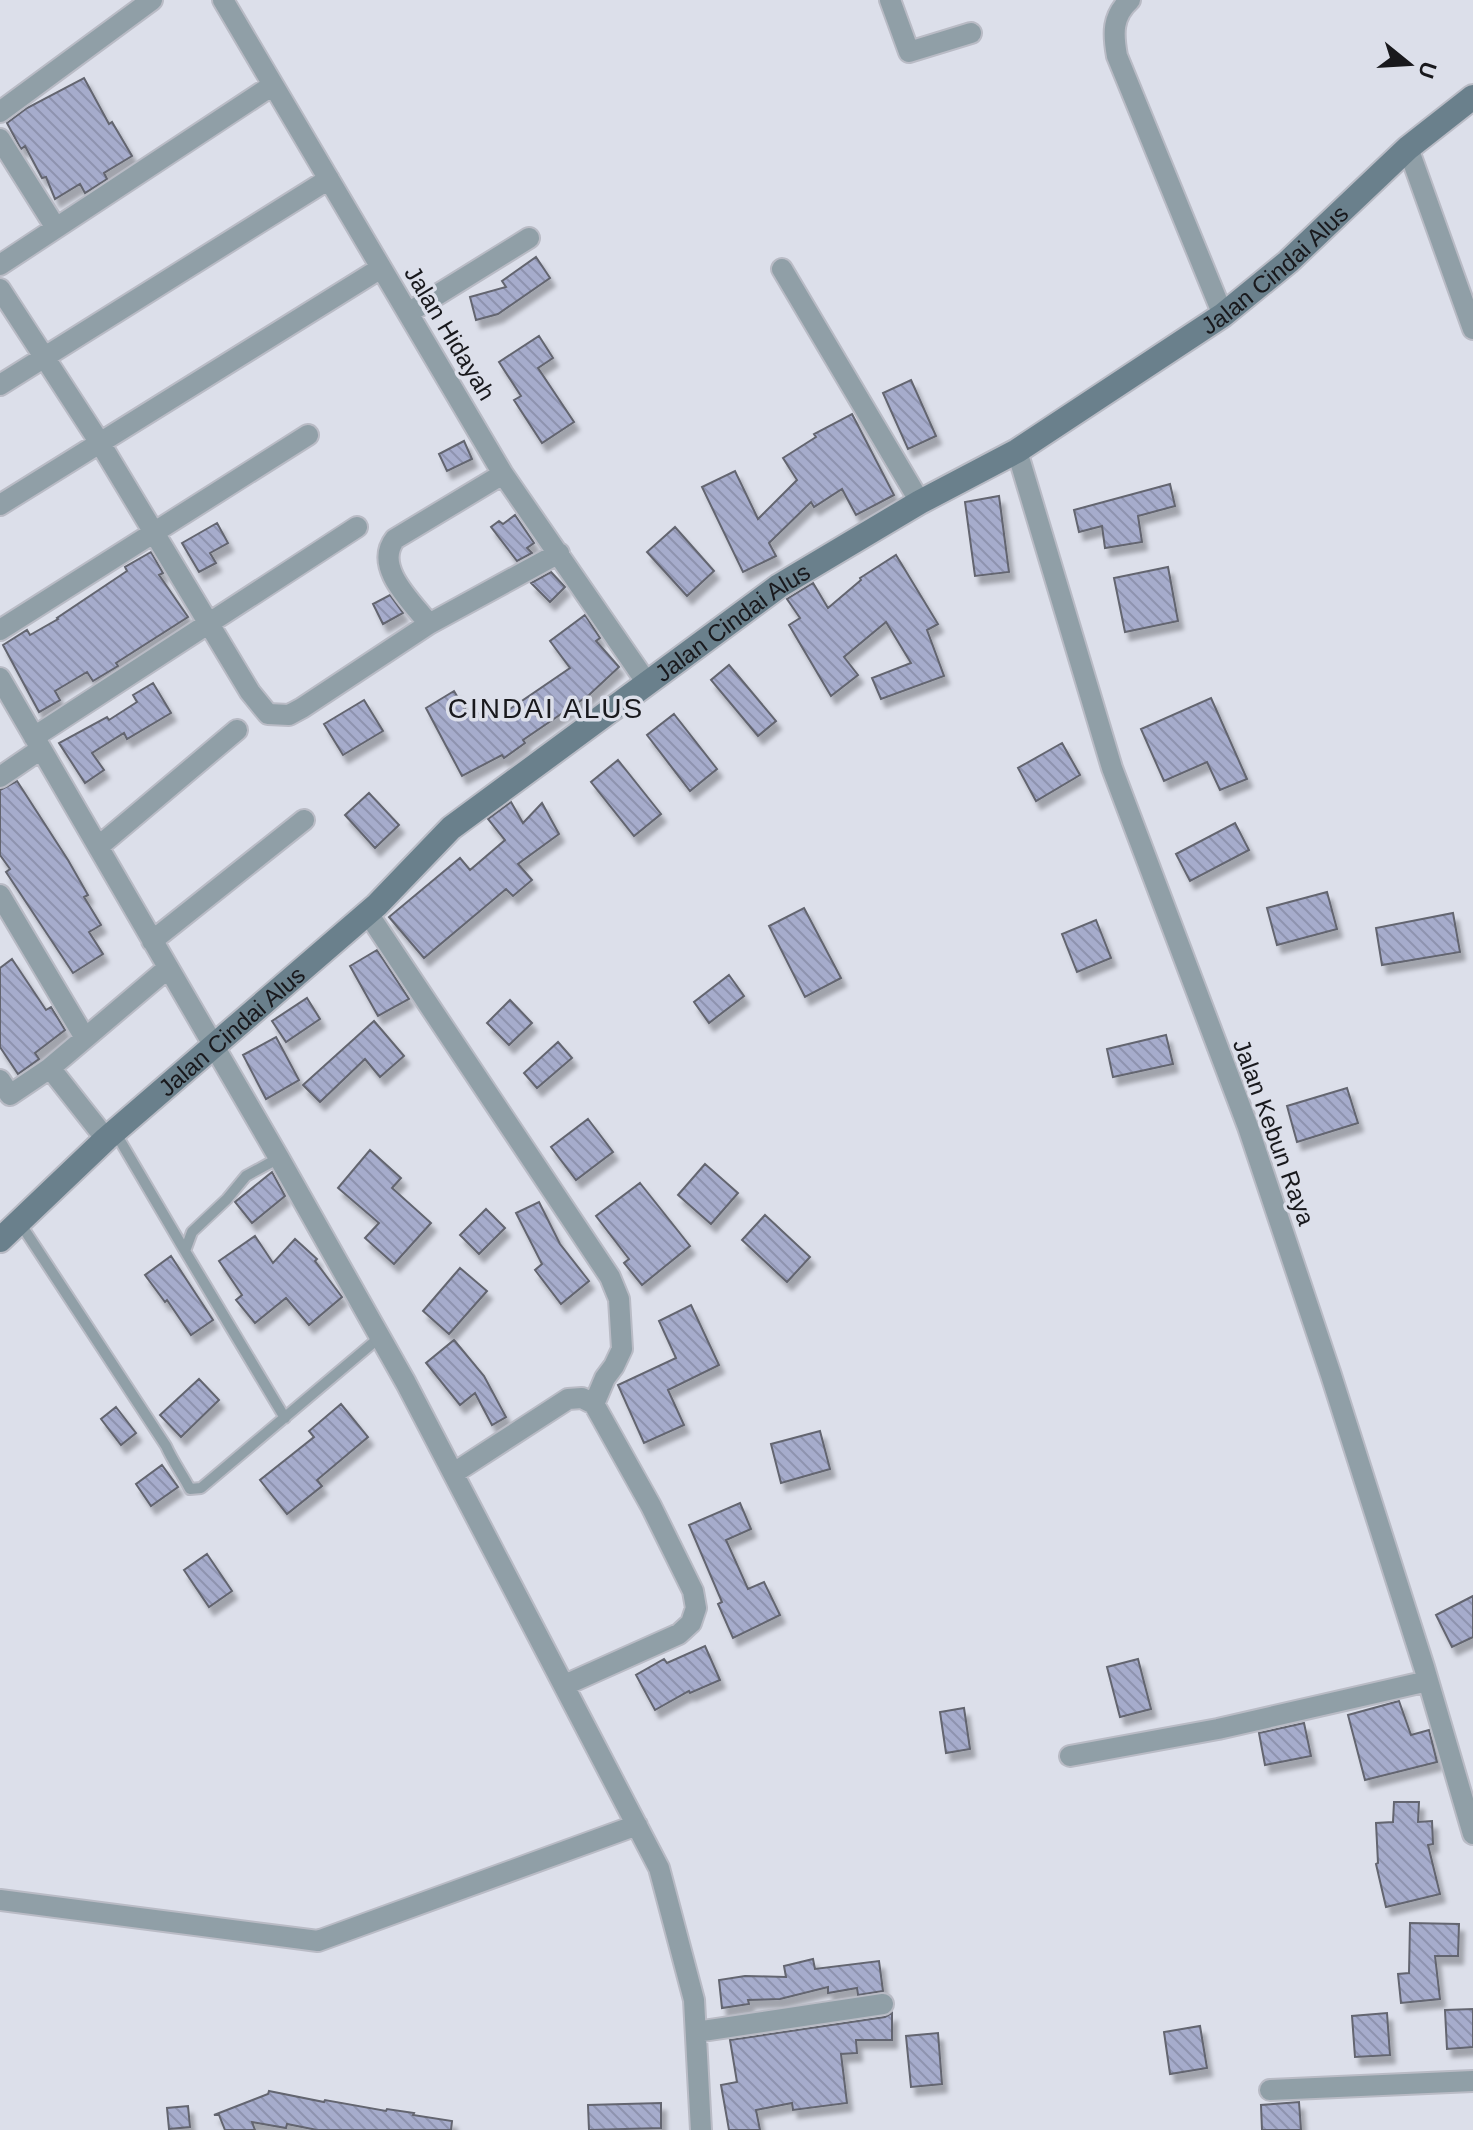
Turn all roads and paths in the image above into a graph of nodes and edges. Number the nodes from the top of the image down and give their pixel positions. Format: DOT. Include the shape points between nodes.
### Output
graph roads {
  1 [pos="152,0"];
  2 [pos="223,0"];
  3 [pos="890,0"];
  4 [pos="1124,2"];
  5 [pos="971,33"];
  6 [pos="273,85"];
  7 [pos="1473,97"];
  8 [pos="0,112"];
  9 [pos="0,139"];
  10 [pos="1408,148"];
  11 [pos="329,179"];
  12 [pos="56,228"];
  13 [pos="529,238"];
  14 [pos="0,265"];
  15 [pos="381,268"];
  16 [pos="782,269"];
  17 [pos="0,289"];
  18 [pos="408,313"];
  19 [pos="1223,315"];
  20 [pos="1473,329"];
  21 [pos="46,356"];
  22 [pos="0,385"];
  23 [pos="308,435"];
  24 [pos="100,443"];
  25 [pos="1017,451"];
  26 [pos="503,474"];
  27 [pos="920,502"];
  28 [pos="0,505"];
  29 [pos="357,527"];
  30 [pos="154,532"];
  31 [pos="559,553"];
  32 [pos="210,623"];
  33 [pos="429,624"];
  34 [pos="0,630"];
  35 [pos="0,678"];
  36 [pos="647,683"];
  37 [pos="237,730"];
  38 [pos="38,743"];
  39 [pos="0,777"];
  40 [pos="304,820"];
  41 [pos="98,847"];
  42 [pos="0,895"];
  43 [pos="367,912"];
  44 [pos="152,941"];
  45 [pos="168,968"];
  46 [pos="85,1038"];
  47 [pos="214,1047"];
  48 [pos="50,1068"];
  49 [pos="3,1093"];
  50 [pos="110,1136"];
  51 [pos="279,1158"];
  52 [pos="19,1221"];
  53 [pos="0,1240"];
  54 [pos="185,1251"];
  55 [pos="380,1337"];
  56 [pos="594,1404"];
  57 [pos="285,1418"];
  58 [pos="454,1473"];
  59 [pos="1428,1681"];
  60 [pos="565,1685"];
  61 [pos="1070,1756"];
  62 [pos="637,1825"];
  63 [pos="1473,1834"];
  64 [pos="0,1900"];
  65 [pos="883,2004"];
  66 [pos="696,2032"];
  67 [pos="1473,2081"];
  68 [pos="1270,2090"];
  69 [pos="701,2130"];
  1 -- 8 [label="street"];
  2 -- 6 [label="street, Jalan Hidayah"];
  3 -- 5 [label="street" via="909,52"];
  4 -- 19 [label="street" via="1113,36 1117,56"];
  6 -- 11 [label="street, Jalan Hidayah"];
  6 -- 12 [label="street"];
  7 -- 10 [label="street, Jalan Cindai Alus"];
  9 -- 12 [label="street"];
  10 -- 19 [label="street, Jalan Cindai Alus" via="1288,262"];
  10 -- 20 [label="street"];
  11 -- 15 [label="street, Jalan Hidayah"];
  11 -- 21 [label="street"];
  12 -- 14 [label="street"];
  13 -- 18 [label="street"];
  15 -- 18 [label="street, Jalan Hidayah"];
  15 -- 24 [label="street"];
  16 -- 27 [label="street"];
  17 -- 21 [label="street"];
  18 -- 26 [label="street, Jalan Hidayah"];
  19 -- 25 [label="street, Jalan Cindai Alus"];
  21 -- 22 [label="street"];
  21 -- 24 [label="street"];
  23 -- 30 [label="street"];
  24 -- 28 [label="street"];
  24 -- 30 [label="street"];
  25 -- 27 [label="street, Jalan Cindai Alus"];
  25 -- 59 [label="street, Jalan Kebun Raya" via="1112,768 1248,1127"];
  26 -- 31 [label="street, Jalan Hidayah"];
  26 -- 33 [label="street" via="389,546 392,574"];
  27 -- 36 [label="street, Jalan Cindai Alus" via="779,586"];
  29 -- 32 [label="street"];
  30 -- 32 [label="street"];
  30 -- 34 [label="street"];
  31 -- 33 [label="street"];
  31 -- 36 [label="street, Jalan Hidayah"];
  32 -- 33 [label="street" via="261,708 276,716 302,708"];
  32 -- 38 [label="street"];
  35 -- 38 [label="street"];
  36 -- 43 [label="street, Jalan Cindai Alus" via="451,828"];
  37 -- 41 [label="street"];
  38 -- 39 [label="street"];
  38 -- 41 [label="street"];
  40 -- 44 [label="street"];
  41 -- 44 [label="street"];
  42 -- 46 [label="street"];
  43 -- 47 [label="street, Jalan Cindai Alus"];
  43 -- 56 [label="street" via="610,1277 619,1299 622,1349"];
  44 -- 45 [label="street"];
  45 -- 46 [label="street"];
  45 -- 47 [label="street"];
  46 -- 48 [label="street"];
  47 -- 50 [label="street, Jalan Cindai Alus"];
  47 -- 51 [label="street"];
  48 -- 49 [label="street"];
  48 -- 50 [label="street"];
  50 -- 52 [label="street, Jalan Cindai Alus"];
  50 -- 54 [label="lane"];
  51 -- 54 [label="lane" via="246,1176 192,1232"];
  51 -- 55 [label="street"];
  52 -- 53 [label="street, Jalan Cindai Alus"];
  52 -- 57 [label="lane" via="190,1489 201,1488"];
  54 -- 57 [label="lane"];
  55 -- 57 [label="lane"];
  55 -- 58 [label="street"];
  56 -- 58 [label="street" via="568,1399"];
  56 -- 60 [label="street" via="651,1506 693,1591 696,1608 691,1623 679,1634"];
  58 -- 60 [label="street"];
  59 -- 61 [label="street"];
  59 -- 63 [label="street, Jalan Kebun Raya"];
  60 -- 62 [label="street"];
  62 -- 64 [label="street" via="318,1941"];
  62 -- 66 [label="street" via="659,1868 694,2000"];
  65 -- 66 [label="street"];
  66 -- 69 [label="street"];
  67 -- 68 [label="street"];
}
